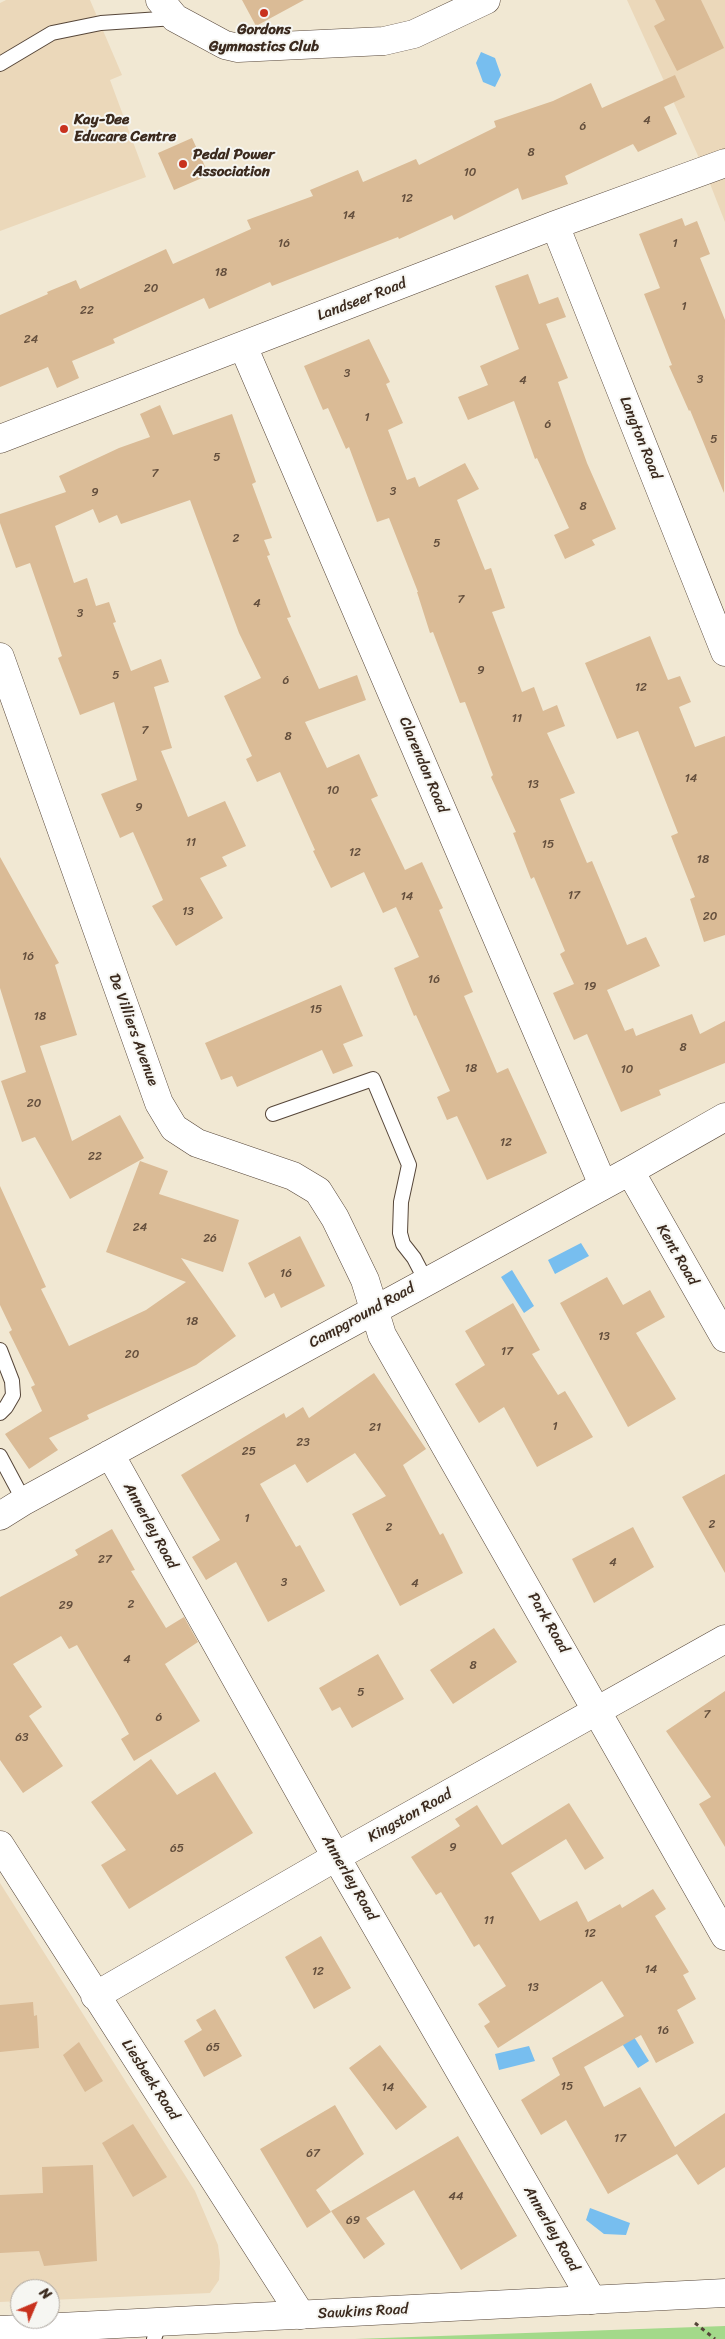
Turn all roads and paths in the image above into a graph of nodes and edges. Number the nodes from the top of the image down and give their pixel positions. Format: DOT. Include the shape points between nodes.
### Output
graph roads {
  1 [pos="486,0"];
  2 [pos="169,6"];
  3 [pos="0,64"];
  4 [pos="725,163"];
  5 [pos="555,224"];
  6 [pos="243,346"];
  7 [pos="0,439"];
  8 [pos="725,652"];
  9 [pos="0,657"];
  10 [pos="273,1114"];
  11 [pos="725,1117"];
  12 [pos="630,1171"];
  13 [pos="603,1185"];
  14 [pos="426,1281"];
  15 [pos="374,1309"];
  16 [pos="725,1338"];
  17 [pos="0,1350"];
  18 [pos="0,1412"];
  19 [pos="110,1454"];
  20 [pos="0,1456"];
  21 [pos="24,1501"];
  22 [pos="0,1516"];
  23 [pos="725,1639"];
  24 [pos="598,1712"];
  25 [pos="0,1845"];
  26 [pos="336,1857"];
  27 [pos="725,1936"];
  28 [pos="95,1996"];
  29 [pos="725,2293"];
  30 [pos="592,2300"];
  31 [pos="301,2315"];
  32 [pos="688,2318"];
  33 [pos="0,2330"];
  34 [pos="157,2330"];
  35 [pos="715,2339"];
  1 -- 2 [label="street" via="414,34 384,41 238,48 225,45"];
  2 -- 3 [label="lane" via="52,33"];
  4 -- 5 [label="street, Landseer Road"];
  5 -- 6 [label="street, Landseer Road"];
  5 -- 8 [label="street, Langton Road"];
  6 -- 7 [label="street, Landseer Road"];
  6 -- 13 [label="street, Clarendon Road"];
  9 -- 15 [label="street, De Villiers Avenue" via="159,1103 174,1128 197,1143 293,1176 318,1191 366,1280"];
  10 -- 14 [label="lane" via="373,1079 409,1165 401,1202 400,1232 403,1244"];
  11 -- 12 [label="street, Campground Road"];
  12 -- 13 [label="street, Campground Road"];
  12 -- 16 [label="street, Kent Road"];
  13 -- 14 [label="street, Campground Road"];
  14 -- 15 [label="street, Campground Road"];
  15 -- 19 [label="street, Campground Road"];
  15 -- 24 [label="street, Park Road" via="382,1335"];
  17 -- 18 [label="lane" via="12,1381 12,1395"];
  19 -- 21 [label="street, Campground Road"];
  19 -- 26 [label="street, Annerley Road"];
  20 -- 21 [label="lane"];
  21 -- 22 [label="street, Campground Road"];
  23 -- 24 [label="street, Kingston Road"];
  24 -- 26 [label="street, Kingston Road"];
  24 -- 27 [label="street, Park Road"];
  25 -- 28 [label="street, Liesbeek Road"];
  26 -- 28 [label="street, Kingston Road"];
  26 -- 30 [label="street, Annerley Road"];
  28 -- 31 [label="street, Liesbeek Road"];
  29 -- 30 [label="street, Sawkins Road"];
  30 -- 31 [label="street, Sawkins Road"];
  31 -- 34 [label="street, Sawkins Road"];
  32 -- 35 [label="path"];
  33 -- 34 [label="street, Sawkins Road"];
}
